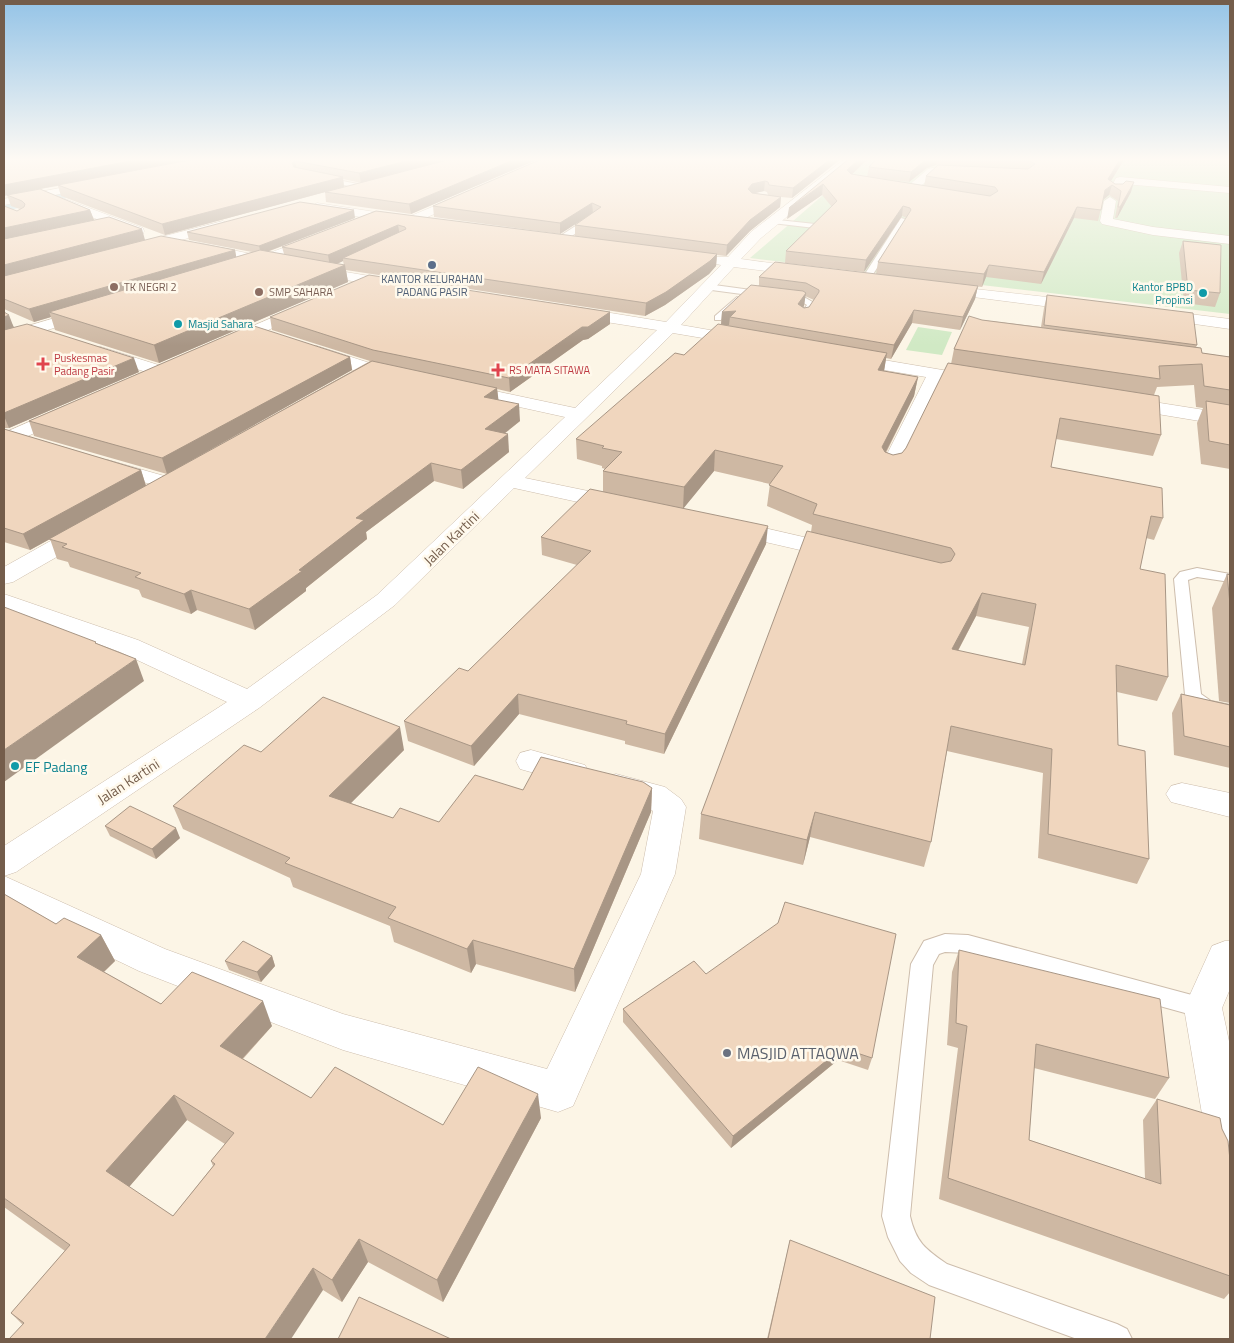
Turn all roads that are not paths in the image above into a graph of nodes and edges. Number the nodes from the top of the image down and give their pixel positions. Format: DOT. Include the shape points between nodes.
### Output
graph roads {
  1 [pos="904,220"];
  2 [pos="110,221"];
  3 [pos="238,221"];
  4 [pos="363,221"];
  5 [pos="417,221"];
  6 [pos="589,221"];
  7 [pos="772,221"];
  8 [pos="1106,221"];
  9 [pos="113,222"];
  10 [pos="357,223"];
  11 [pos="442,224"];
  12 [pos="94,226"];
  13 [pos="815,226"];
  14 [pos="330,234"];
  15 [pos="543,238"];
  16 [pos="560,240"];
  17 [pos="1230,240"];
  18 [pos="165,241"];
  19 [pos="579,242"];
  20 [pos="127,251"];
  21 [pos="702,259"];
  22 [pos="262,260"];
  23 [pos="730,262"];
  24 [pos="342,266"];
  25 [pos="234,269"];
  26 [pos="325,273"];
  27 [pos="817,274"];
  28 [pos="860,279"];
  29 [pos="369,280"];
  30 [pos="885,282"];
  31 [pos="707,287"];
  32 [pos="924,287"];
  33 [pos="418,288"];
  34 [pos="342,292"];
  35 [pos="746,292"];
  36 [pos="316,304"];
  37 [pos="1092,307"];
  38 [pos="101,310"];
  39 [pos="564,310"];
  40 [pos="1141,313"];
  41 [pos="803,317"];
  42 [pos="11,318"];
  43 [pos="718,318"];
  44 [pos="1230,324"];
  45 [pos="670,327"];
  46 [pos="34,330"];
  47 [pos="253,332"];
  48 [pos="4,338"];
  49 [pos="58,338"];
  50 [pos="279,339"];
  51 [pos="759,343"];
  52 [pos="84,347"];
  53 [pos="304,347"];
  54 [pos="210,350"];
  55 [pos="828,355"];
  56 [pos="176,364"];
  57 [pos="371,369"];
  58 [pos="159,371"];
  59 [pos="936,374"];
  60 [pos="141,379"];
  61 [pos="419,380"];
  62 [pos="346,383"];
  63 [pos="995,384"];
  64 [pos="447,386"];
  65 [pos="1103,400"];
  66 [pos="80,406"];
  67 [pos="580,415"];
  68 [pos="1230,420"];
  69 [pos="7,436"];
  70 [pos="37,445"];
  71 [pos="93,462"];
  72 [pos="890,468"];
  73 [pos="510,481"];
  74 [pos="147,496"];
  75 [pos="644,509"];
  76 [pos="105,520"];
  77 [pos="711,523"];
  78 [pos="862,558"];
  79 [pos="4,577"];
  80 [pos="1230,578"];
  81 [pos="9,607"];
  82 [pos="249,701"];
  83 [pos="1230,712"];
  84 [pos="531,761"];
  85 [pos="1182,794"];
  86 [pos="1230,804"];
  87 [pos="4,863"];
  88 [pos="4,890"];
  89 [pos="1230,958"];
  90 [pos="1203,1008"];
  91 [pos="1224,1083"];
  92 [pos="1230,1149"];
  93 [pos="1117,1339"];
  1 -- 28 [label="lane"];
  2 -- 9 [label="street"];
  3 -- 18 [label="street"];
  4 -- 10 [label="street"];
  5 -- 11 [label="street"];
  6 -- 16 [label="lane"];
  7 -- 13 [label="lane"];
  7 -- 23 [label="street, Jalan Kartini"];
  8 -- 17 [label="street" via="1153,231"];
  9 -- 12 [label="street"];
  9 -- 18 [label="street"];
  14 -- 22 [label="street"];
  15 -- 16 [label="street"];
  16 -- 19 [label="street"];
  18 -- 20 [label="street"];
  18 -- 22 [label="street"];
  21 -- 23 [label="street"];
  22 -- 25 [label="street"];
  22 -- 26 [label="street"];
  23 -- 27 [label="street"];
  23 -- 31 [label="street, Jalan Kartini"];
  24 -- 26 [label="lane"];
  26 -- 29 [label="street"];
  28 -- 30 [label="street"];
  29 -- 33 [label="street"];
  29 -- 34 [label="street"];
  31 -- 35 [label="lane"];
  31 -- 45 [label="street, Jalan Kartini"];
  32 -- 37 [label="street"];
  35 -- 41 [label="lane" via="808,301 812,306"];
  35 -- 43 [label="lane"];
  36 -- 47 [label="street"];
  38 -- 46 [label="street"];
  39 -- 45 [label="street"];
  40 -- 44 [label="street"];
  42 -- 46 [label="street"];
  45 -- 51 [label="street"];
  45 -- 67 [label="street, Jalan Kartini"];
  46 -- 48 [label="street"];
  46 -- 49 [label="street"];
  47 -- 50 [label="street"];
  47 -- 54 [label="street"];
  52 -- 58 [label="street"];
  53 -- 57 [label="street"];
  55 -- 59 [label="street"];
  56 -- 58 [label="street"];
  57 -- 61 [label="street"];
  57 -- 62 [label="street"];
  58 -- 60 [label="street"];
  59 -- 63 [label="street"];
  59 -- 72 [label="street"];
  64 -- 67 [label="street"];
  65 -- 68 [label="street"];
  66 -- 69 [label="street"];
  67 -- 73 [label="street, Jalan Kartini"];
  69 -- 70 [label="street"];
  71 -- 74 [label="street" via="175,479"];
  73 -- 75 [label="street"];
  73 -- 82 [label="street, Jalan Kartini" via="386,600"];
  76 -- 79 [label="street"];
  77 -- 78 [label="street"];
  80 -- 83 [label="lane" via="1199,573 1188,574 1181,580 1193,695 1198,702"];
  81 -- 82 [label="street" via="129,646"];
  82 -- 87 [label="street, Jalan Kartini"];
  84 -- 88 [label="street" via="654,795 670,807 658,874 558,1092 343,1032 152,960"];
  85 -- 86 [label="street"];
  89 -- 90 [label="street" via="1225,957"];
  90 -- 91 [label="street"];
  90 -- 93 [label="lane" via="968,944 932,946 922,964 896,1216 901,1239 915,1260 939,1275"];
  91 -- 92 [label="street"];
}
